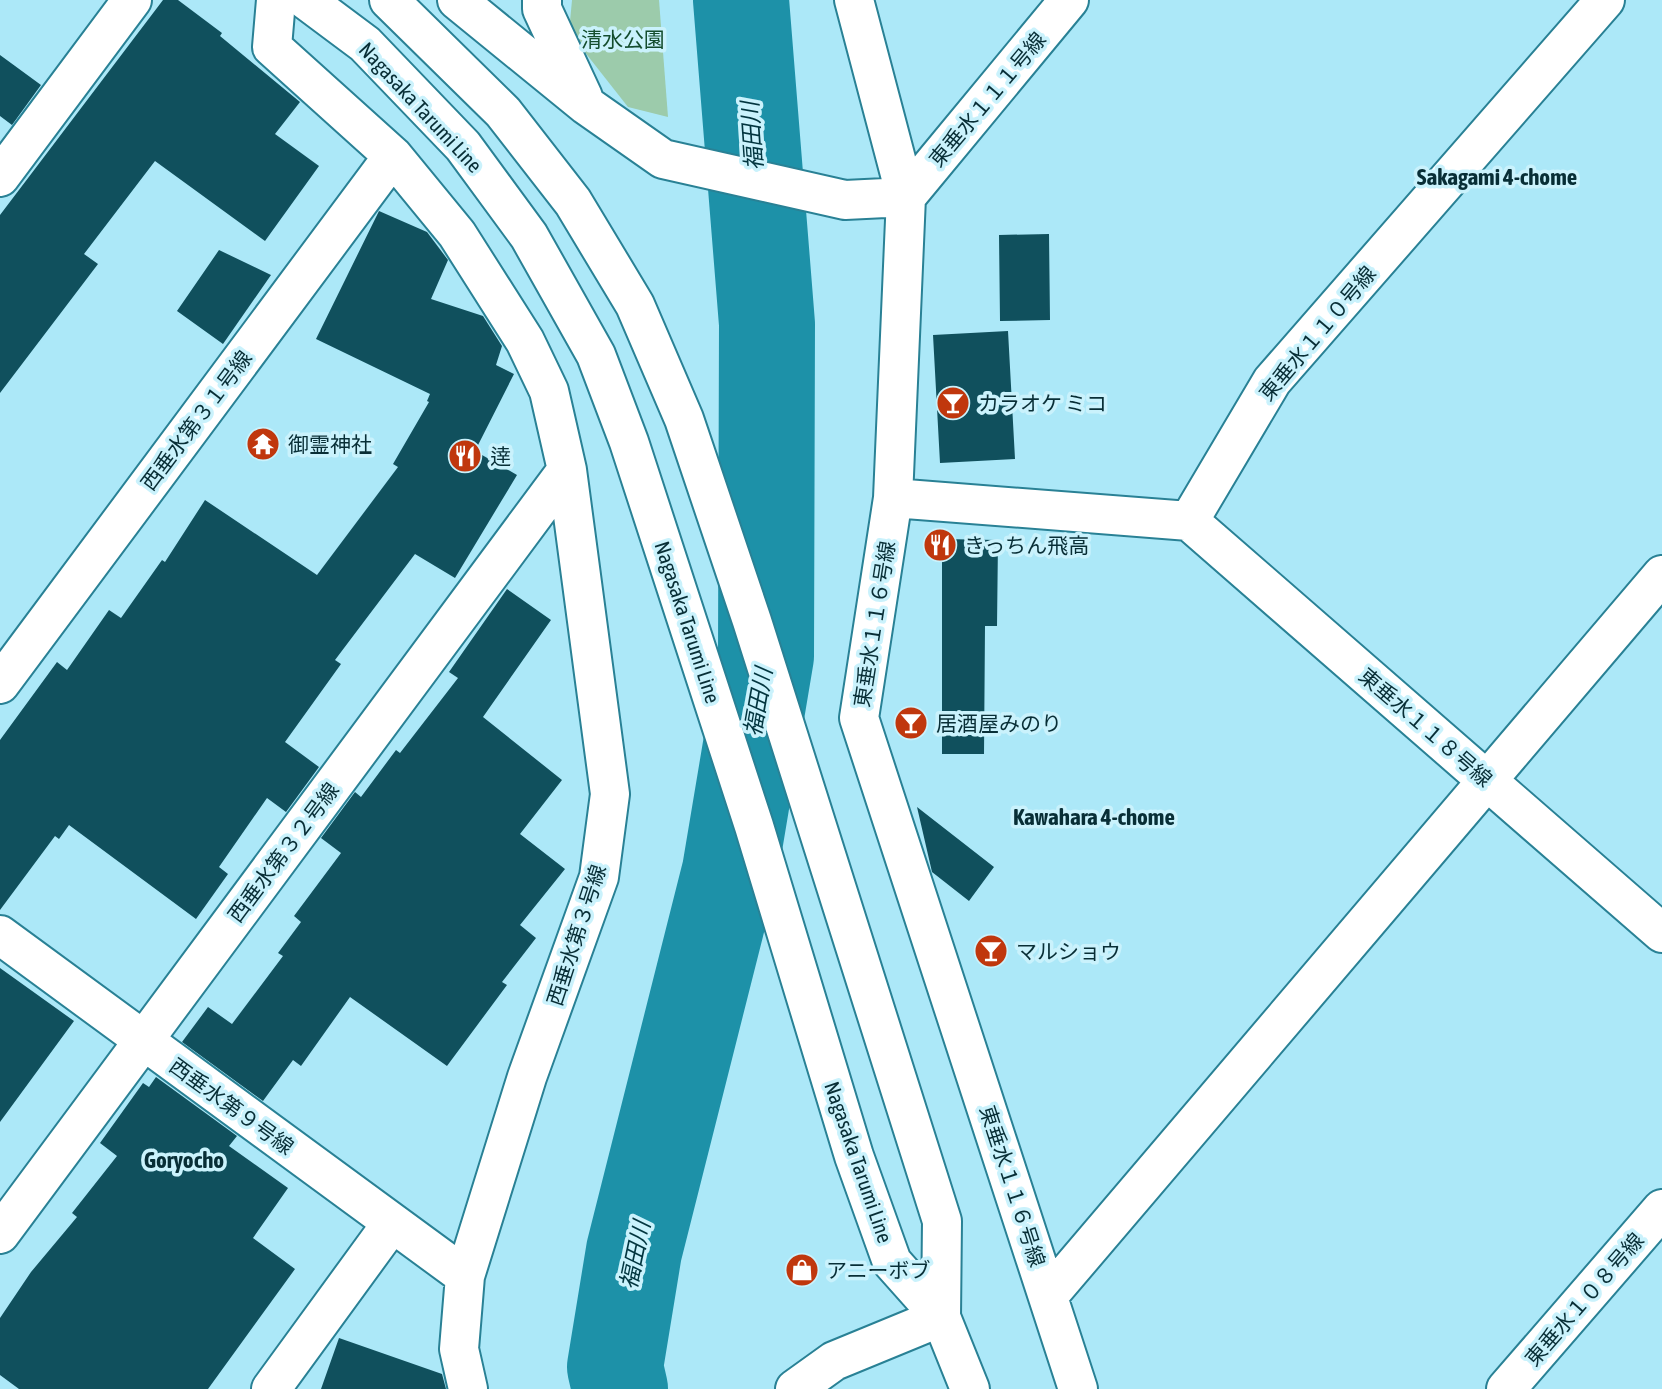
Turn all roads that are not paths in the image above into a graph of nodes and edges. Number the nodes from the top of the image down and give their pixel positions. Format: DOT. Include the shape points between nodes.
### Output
graph roads {
  1 [pos="132,0"];
  2 [pos="276,0"];
  3 [pos="306,0"];
  4 [pos="389,0"];
  5 [pos="457,0"];
  6 [pos="542,0"];
  7 [pos="854,0"];
  8 [pos="1069,0"];
  9 [pos="1605,0"];
  10 [pos="586,105"];
  11 [pos="393,156"];
  12 [pos="0,177"];
  13 [pos="905,197"];
  14 [pos="567,470"];
  15 [pos="893,498"];
  16 [pos="1189,521"];
  17 [pos="1662,575"];
  18 [pos="0,684"];
  19 [pos="1488,780"];
  20 [pos="1662,933"];
  21 [pos="0,935"];
  22 [pos="143,1040"];
  23 [pos="1662,1209"];
  24 [pos="392,1223"];
  25 [pos="0,1234"];
  26 [pos="465,1276"];
  27 [pos="1049,1295"];
  28 [pos="941,1317"];
  29 [pos="271,1389"];
  30 [pos="468,1389"];
  31 [pos="795,1389"];
  32 [pos="970,1389"];
  33 [pos="1077,1389"];
  34 [pos="1506,1389"];
  1 -- 12 [label="street"];
  2 -- 11 [label="street, 西垂水第３号線" via="272,47"];
  3 -- 28 [label="street, Nagasaka Tarumi Line" via="365,44 463,146 529,236 596,355 629,443 854,1156 892,1262"];
  4 -- 28 [label="street, Nagasaka Tarumi Line" via="503,111 573,202 635,304 684,419 942,1221"];
  5 -- 10 [label="street"];
  6 -- 10 [label="street"];
  7 -- 13 [label="street, 東垂水１１６号線"];
  8 -- 13 [label="street, 東垂水１１１号線"];
  9 -- 16 [label="street, 東垂水１１０号線" via="1272,381"];
  10 -- 13 [label="street" via="663,159 845,200"];
  11 -- 14 [label="street, 西垂水第３号線" via="457,234 525,341 549,391"];
  11 -- 18 [label="street, 西垂水第３１号線"];
  13 -- 15 [label="street, 東垂水１１６号線"];
  14 -- 22 [label="street, 西垂水第３２号線"];
  14 -- 26 [label="street, 西垂水第３号線" via="610,794 603,850 599,877 527,1077"];
  15 -- 16 [label="street"];
  15 -- 27 [label="street, 東垂水１１６号線" via="859,718"];
  16 -- 19 [label="street, 東垂水１１８号線"];
  17 -- 19 [label="street"];
  19 -- 20 [label="street, 東垂水１１８号線"];
  19 -- 27 [label="street"];
  21 -- 22 [label="street, 西垂水第９号線"];
  22 -- 24 [label="street, 西垂水第９号線"];
  22 -- 25 [label="street, 西垂水第３２号線"];
  23 -- 34 [label="street, 東垂水１０８号線"];
  24 -- 26 [label="street, 西垂水第９号線"];
  24 -- 29 [label="street"];
  26 -- 30 [label="street, 西垂水第３号線" via="459,1349"];
  27 -- 33 [label="street, 東垂水１１６号線"];
  28 -- 31 [label="street" via="834,1362"];
  28 -- 32 [label="street, Nagasaka Tarumi Line"];
}
